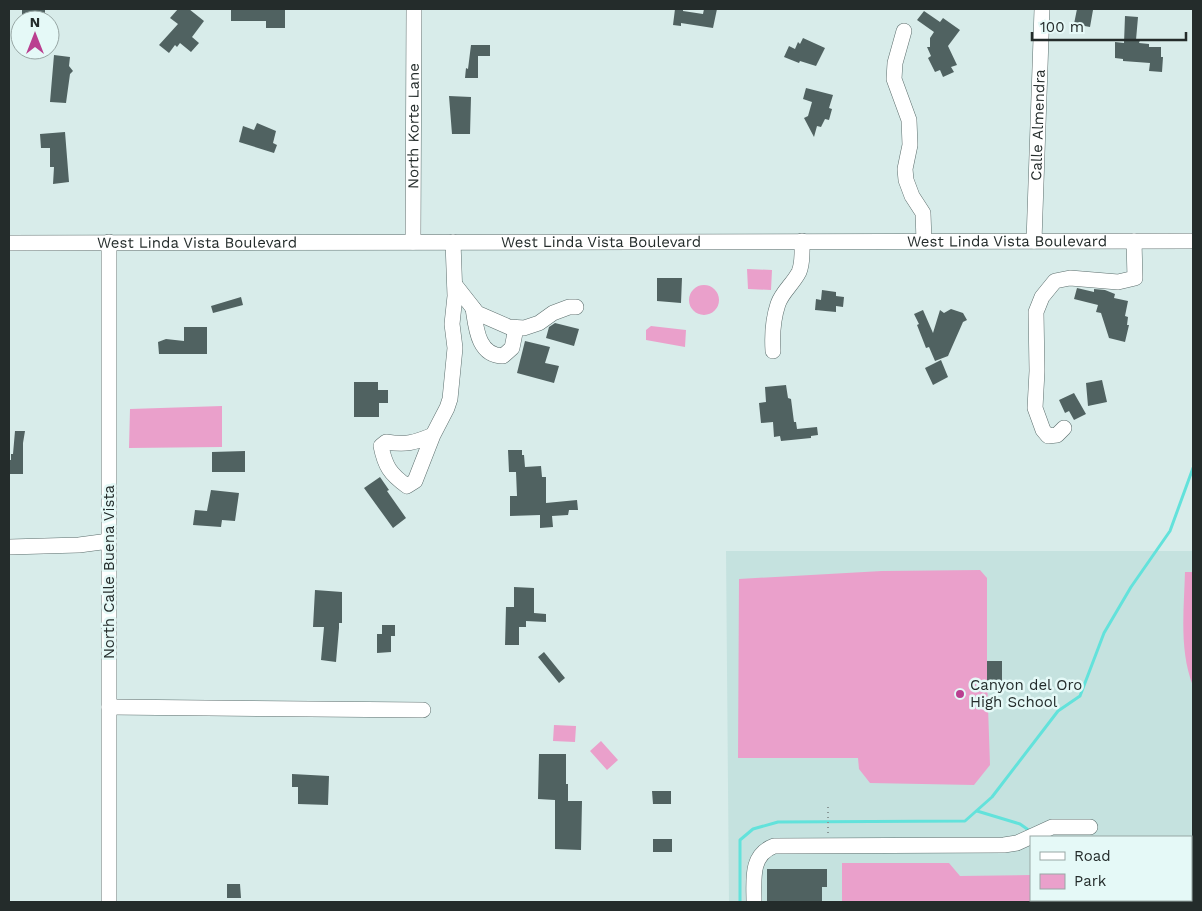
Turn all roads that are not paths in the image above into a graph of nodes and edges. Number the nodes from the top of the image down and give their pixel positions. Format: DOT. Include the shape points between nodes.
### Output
graph roads {
  1 [pos="414,9"];
  2 [pos="1042,9"];
  3 [pos="904,31"];
  4 [pos="9,231"];
  5 [pos="802,241"];
  6 [pos="924,241"];
  7 [pos="1034,241"];
  8 [pos="1134,241"];
  9 [pos="1193,241"];
  10 [pos="109,242"];
  11 [pos="413,242"];
  12 [pos="453,242"];
  13 [pos="9,243"];
  14 [pos="455,285"];
  15 [pos="576,307"];
  16 [pos="472,308"];
  17 [pos="516,328"];
  18 [pos="773,351"];
  19 [pos="1064,428"];
  20 [pos="433,435"];
  21 [pos="109,541"];
  22 [pos="9,547"];
  23 [pos="109,708"];
  24 [pos="423,710"];
  25 [pos="1090,827"];
  26 [pos="1032,836"];
  27 [pos="1030,837"];
  28 [pos="109,902"];
  29 [pos="754,902"];
  1 -- 11 [label="street, North Korte Lane"];
  2 -- 7 [label="street, Calle Almendra"];
  3 -- 6 [label="street" via="894,79 909,120 906,180 923,213"];
  4 -- 13 [label="street"];
  5 -- 6 [label="street, West Linda Vista Boulevard"];
  5 -- 12 [label="street, West Linda Vista Boulevard"];
  5 -- 18 [label="street" via="799,272 777,305"];
  6 -- 7 [label="street, West Linda Vista Boulevard"];
  7 -- 8 [label="street, West Linda Vista Boulevard"];
  8 -- 9 [label="street, West Linda Vista Boulevard"];
  8 -- 19 [label="street" via="1135,278 1118,282 1070,278 1055,281 1042,297 1036,312 1035,408 1048,436"];
  10 -- 11 [label="street, West Linda Vista Boulevard"];
  10 -- 13 [label="street, West Linda Vista Boulevard"];
  10 -- 21 [label="street, North Calle Buena Vista"];
  11 -- 12 [label="street, West Linda Vista Boulevard"];
  12 -- 14 [label="street"];
  14 -- 16 [label="street"];
  14 -- 20 [label="street" via="452,311 455,348 450,398"];
  15 -- 17 [label="street" via="569,306 539,323"];
  16 -- 17 [label="street" via="489,319"];
  16 -- 17 [label="street" via="480,342 494,356 503,356 512,348"];
  21 -- 22 [label="street"];
  21 -- 23 [label="street, North Calle Buena Vista"];
  23 -- 24 [label="street"];
  23 -- 28 [label="street, North Calle Buena Vista"];
  25 -- 26 [label="street" via="1052,827"];
  27 -- 29 [label="street" via="1004,845 774,846 766,849 756,862"];
}
